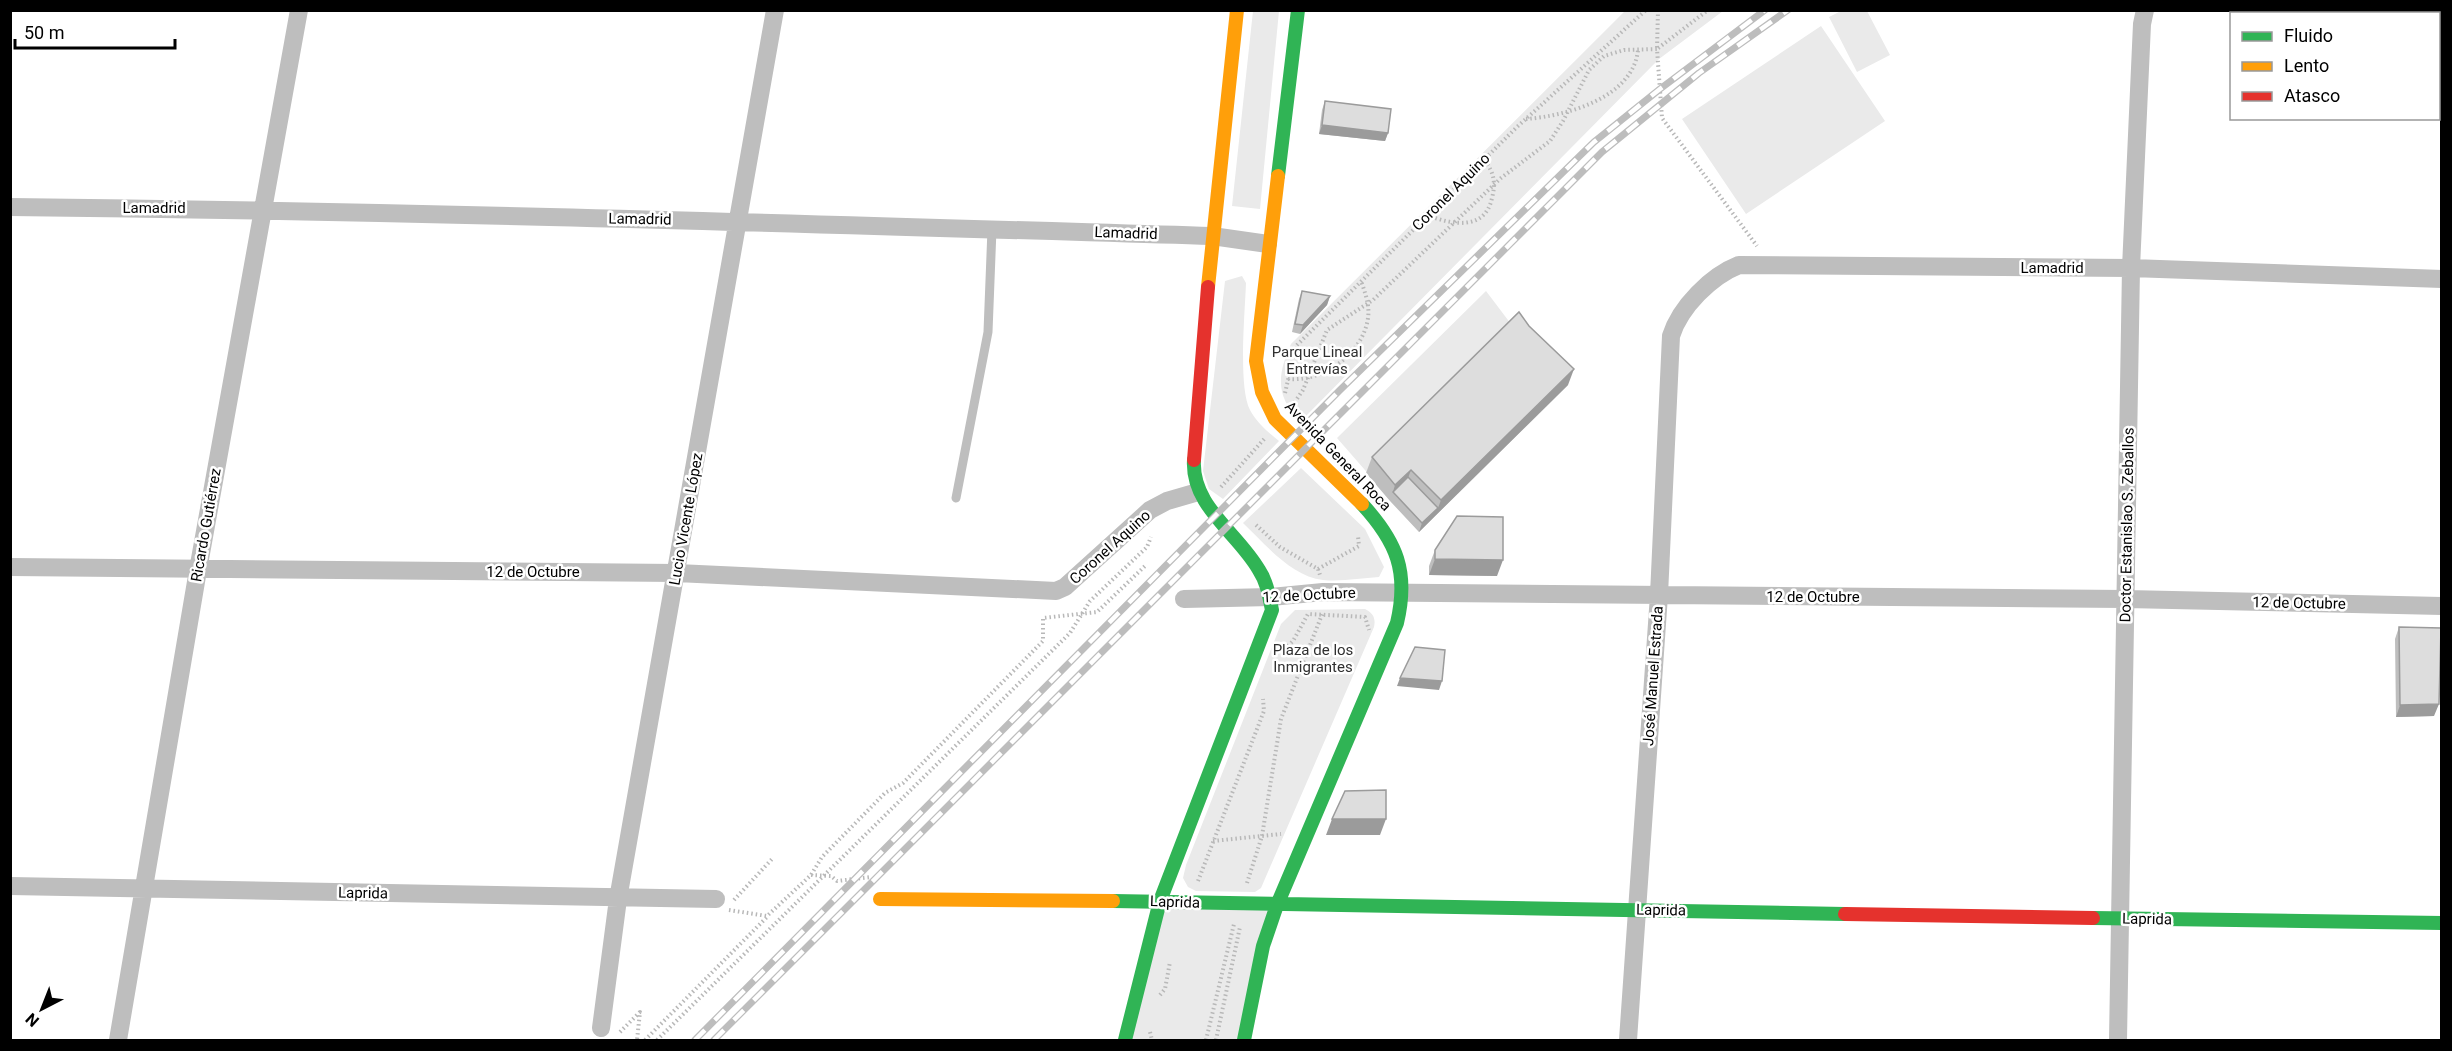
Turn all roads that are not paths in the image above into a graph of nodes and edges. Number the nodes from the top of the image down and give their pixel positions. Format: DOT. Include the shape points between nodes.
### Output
graph roads {
  1 [pos="299,10"];
  2 [pos="775,10"];
  3 [pos="1237,10"];
  4 [pos="1298,10"];
  5 [pos="2145,10"];
  6 [pos="10,207"];
  7 [pos="264,209"];
  8 [pos="737,221"];
  9 [pos="992,229"];
  10 [pos="1212,236"];
  11 [pos="1268,244"];
  12 [pos="2131,268"];
  13 [pos="2442,279"];
  14 [pos="1682,314"];
  15 [pos="1201,496"];
  16 [pos="956,498"];
  17 [pos="10,567"];
  18 [pos="198,570"];
  19 [pos="676,573"];
  20 [pos="1056,591"];
  21 [pos="1405,594"];
  22 [pos="1659,595"];
  23 [pos="1271,597"];
  24 [pos="1184,599"];
  25 [pos="2126,599"];
  26 [pos="2442,606"];
  27 [pos="10,886"];
  28 [pos="144,888"];
  29 [pos="618,899"];
  30 [pos="716,899"];
  31 [pos="880,899"];
  32 [pos="1160,901"];
  33 [pos="1277,905"];
  34 [pos="1635,910"];
  35 [pos="2120,918"];
  36 [pos="2442,923"];
  37 [pos="610,1030"];
  38 [pos="118,1041"];
  39 [pos="1125,1041"];
  40 [pos="1244,1041"];
  41 [pos="1628,1041"];
  42 [pos="2118,1041"];
  1 -- 7 [label="street, Ricardo Gutiérrez"];
  2 -- 8 [label="street, Lucio Vicente López"];
  3 -- 10 [label="main road"];
  4 -- 11 [label="main road, Avenida General Roca"];
  5 -- 12 [label="street, Doctor Estanislao S. Zeballos"];
  6 -- 7 [label="street, Lamadrid"];
  7 -- 8 [label="street, Lamadrid"];
  7 -- 18 [label="street, Ricardo Gutiérrez"];
  8 -- 9 [label="street, Lamadrid"];
  8 -- 19 [label="street, Lucio Vicente López"];
  9 -- 10 [label="street, Lamadrid"];
  9 -- 16 [label="lane" via="988,332"];
  10 -- 11 [label="street, Lamadrid"];
  10 -- 15 [label="main road" via="1193,463"];
  11 -- 21 [label="main road, Avenida General Roca" via="1256,361 1265,403 1384,528 1396,551"];
  12 -- 13 [label="street, Lamadrid"];
  12 -- 14 [label="street, Lamadrid" via="1739,265 1718,274"];
  12 -- 25 [label="street, Doctor Estanislao S. Zeballos"];
  14 -- 22 [label="street, José Manuel Estrada" via="1671,336"];
  15 -- 20 [label="street, Coronel Aquino" via="1167,501 1150,510"];
  15 -- 23 [label="main road" via="1249,552"];
  17 -- 18 [label="street, 12 de Octubre"];
  18 -- 19 [label="street, 12 de Octubre"];
  18 -- 28 [label="street, Ricardo Gutiérrez"];
  19 -- 20 [label="street, 12 de Octubre"];
  19 -- 29 [label="street, Lucio Vicente López"];
  21 -- 22 [label="street, 12 de Octubre"];
  21 -- 23 [label="street, 12 de Octubre" via="1323,592"];
  21 -- 33 [label="main road, Avenida General Roca"];
  22 -- 25 [label="street, 12 de Octubre"];
  22 -- 34 [label="street, José Manuel Estrada"];
  23 -- 24 [label="street, 12 de Octubre"];
  23 -- 32 [label="main road" via="1269,622"];
  25 -- 26 [label="street, 12 de Octubre"];
  25 -- 35 [label="street, Doctor Estanislao S. Zeballos"];
  27 -- 28 [label="street, Laprida"];
  28 -- 29 [label="street, Laprida"];
  28 -- 38 [label="street, Ricardo Gutiérrez"];
  29 -- 30 [label="street, Laprida"];
  29 -- 37 [label="street, Lucio Vicente López"];
  31 -- 32 [label="main road, Laprida"];
  32 -- 33 [label="main road, Laprida"];
  32 -- 39 [label="main road"];
  33 -- 34 [label="main road, Laprida"];
  33 -- 40 [label="main road, Avenida General Roca" via="1263,946"];
  34 -- 35 [label="main road, Laprida"];
  34 -- 41 [label="street, José Manuel Estrada"];
  35 -- 36 [label="main road, Laprida"];
  35 -- 42 [label="street, Doctor Estanislao S. Zeballos"];
}
